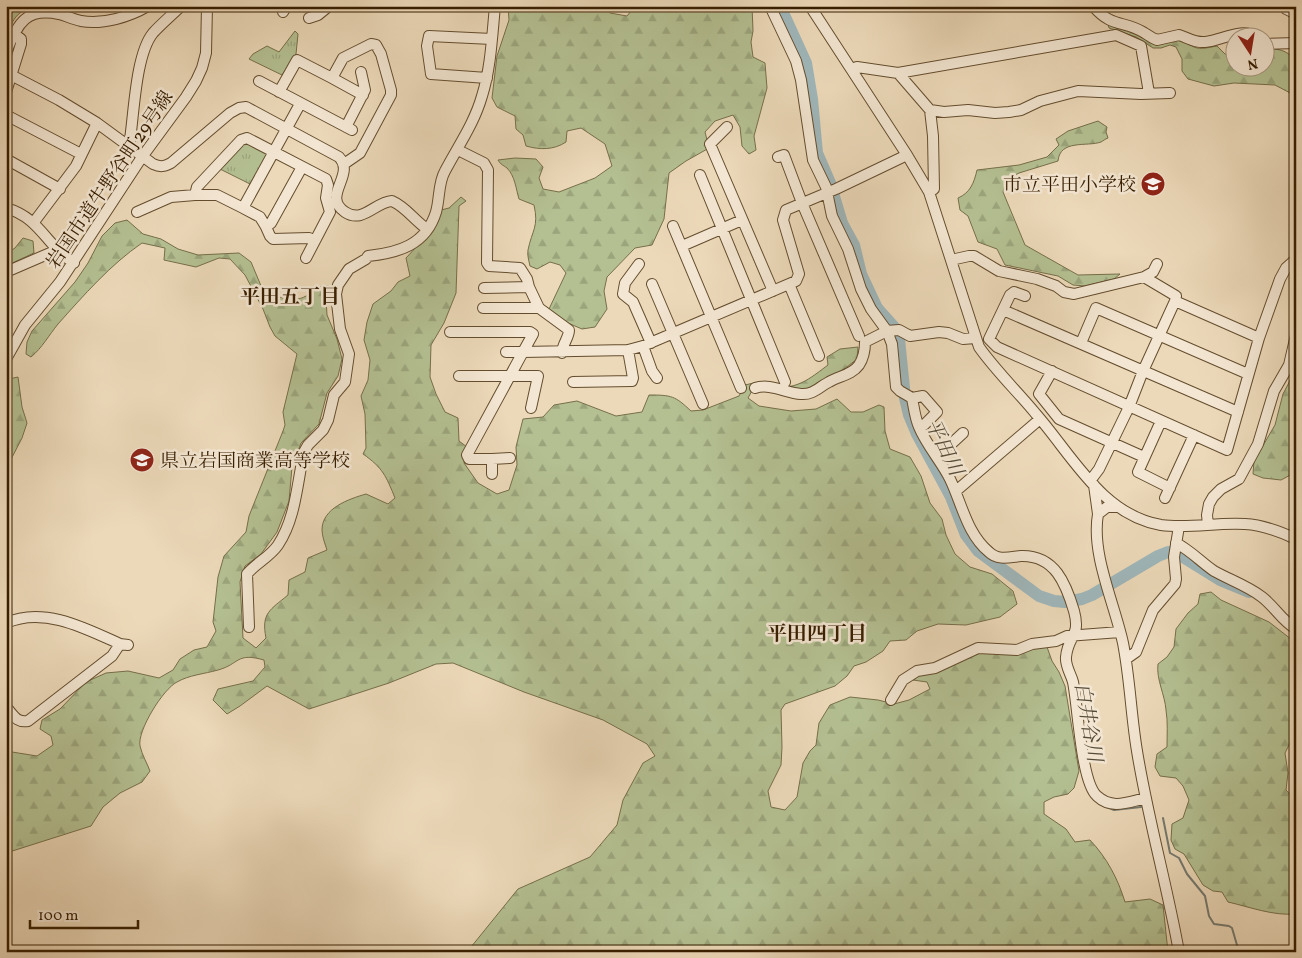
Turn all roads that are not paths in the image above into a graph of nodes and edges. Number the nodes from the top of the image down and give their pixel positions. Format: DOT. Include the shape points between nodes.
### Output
graph roads {
  1 [pos="148,6"];
  2 [pos="181,6"];
  3 [pos="207,6"];
  4 [pos="330,6"];
  5 [pos="495,6"];
  6 [pos="770,6"];
  7 [pos="810,6"];
  8 [pos="1093,6"];
  9 [pos="1284,6"];
  10 [pos="1296,14"];
  11 [pos="309,18"];
  12 [pos="14,34"];
  13 [pos="1224,37"];
  14 [pos="492,39"];
  15 [pos="1296,43"];
  16 [pos="1274,44"];
  17 [pos="6,52"];
  18 [pos="851,69"];
  19 [pos="361,72"];
  20 [pos="898,73"];
  21 [pos="11,76"];
  22 [pos="332,78"];
  23 [pos="487,78"];
  24 [pos="259,81"];
  25 [pos="6,92"];
  26 [pos="279,92"];
  27 [pos="1149,93"];
  28 [pos="1170,93"];
  29 [pos="363,94"];
  30 [pos="300,104"];
  31 [pos="930,110"];
  32 [pos="6,115"];
  33 [pos="97,123"];
  34 [pos="726,127"];
  35 [pos="287,129"];
  36 [pos="128,146"];
  37 [pos="458,150"];
  38 [pos="274,152"];
  39 [pos="81,154"];
  40 [pos="907,155"];
  41 [pos="142,156"];
  42 [pos="778,157"];
  43 [pos="6,159"];
  44 [pos="344,164"];
  45 [pos="302,166"];
  46 [pos="700,175"];
  47 [pos="60,189"];
  48 [pos="832,191"];
  49 [pos="930,192"];
  50 [pos="195,195"];
  51 [pos="802,203"];
  52 [pos="6,208"];
  53 [pos="243,208"];
  54 [pos="137,212"];
  55 [pos="742,220"];
  56 [pos="34,222"];
  57 [pos="673,226"];
  58 [pos="266,227"];
  59 [pos="427,229"];
  60 [pos="722,229"];
  61 [pos="314,240"];
  62 [pos="682,246"];
  63 [pos="57,250"];
  64 [pos="306,258"];
  65 [pos="1296,259"];
  66 [pos="951,260"];
  67 [pos="74,263"];
  68 [pos="638,264"];
  69 [pos="1156,264"];
  70 [pos="6,272"];
  71 [pos="1144,277"];
  72 [pos="652,284"];
  73 [pos="789,284"];
  74 [pos="529,287"];
  75 [pos="484,288"];
  76 [pos="772,291"];
  77 [pos="1025,296"];
  78 [pos="751,300"];
  79 [pos="1175,301"];
  80 [pos="484,308"];
  81 [pos="539,308"];
  82 [pos="1003,310"];
  83 [pos="712,316"];
  84 [pos="892,331"];
  85 [pos="450,332"];
  86 [pos="672,333"];
  87 [pos="1296,335"];
  88 [pos="859,336"];
  89 [pos="1160,336"];
  90 [pos="975,338"];
  91 [pos="1259,338"];
  92 [pos="1081,343"];
  93 [pos="647,344"];
  94 [pos="628,350"];
  95 [pos="506,352"];
  96 [pos="523,352"];
  97 [pos="562,352"];
  98 [pos="820,356"];
  99 [pos="6,359"];
  100 [pos="1052,371"];
  101 [pos="1143,371"];
  102 [pos="1248,374"];
  103 [pos="459,376"];
  104 [pos="508,377"];
  105 [pos="657,378"];
  106 [pos="573,382"];
  107 [pos="786,382"];
  108 [pos="741,388"];
  109 [pos="755,388"];
  110 [pos="907,396"];
  111 [pos="703,404"];
  112 [pos="1129,407"];
  113 [pos="531,408"];
  114 [pos="1238,412"];
  115 [pos="1040,419"];
  116 [pos="1161,421"];
  117 [pos="919,426"];
  118 [pos="963,433"];
  119 [pos="1194,435"];
  120 [pos="1112,442"];
  121 [pos="937,457"];
  122 [pos="1144,457"];
  123 [pos="510,458"];
  124 [pos="492,459"];
  125 [pos="492,474"];
  126 [pos="1092,483"];
  127 [pos="1170,488"];
  128 [pos="956,491"];
  129 [pos="1165,498"];
  130 [pos="1117,507"];
  131 [pos="1098,514"];
  132 [pos="1208,525"];
  133 [pos="1179,526"];
  134 [pos="1296,539"];
  135 [pos="1175,550"];
  136 [pos="6,624"];
  137 [pos="249,627"];
  138 [pos="1296,629"];
  139 [pos="1120,632"];
  140 [pos="1075,635"];
  141 [pos="1126,659"];
  142 [pos="891,700"];
  143 [pos="8,708"];
  144 [pos="1146,798"];
  145 [pos="1178,952"];
  1 -- 12 [label="street" via="125,17 90,22 57,14 31,14 20,22"];
  2 -- 36 [label="street" via="152,34 145,47"];
  3 -- 41 [label="street, 岩国市道牛野谷町29号線" via="206,53 202,68 186,97"];
  4 -- 11 [label="street"];
  5 -- 14 [label="street"];
  6 -- 48 [label="street" via="796,61 813,160"];
  7 -- 18 [label="street"];
  8 -- 13 [label="street" via="1110,22 1133,28 1157,40 1180,35 1195,42 1206,42"];
  9 -- 10 [label="street"];
  12 -- 17 [label="street"];
  12 -- 21 [label="street" via="21,39 21,44"];
  14 -- 23 [label="street"];
  14 -- 23 [label="street" via="428,36 430,74"];
  15 -- 16 [label="street"];
  18 -- 20 [label="street" via="857,67"];
  18 -- 40 [label="street"];
  19 -- 29 [label="street" via="366,90"];
  20 -- 27 [label="street" via="1116,35 1141,46"];
  20 -- 31 [label="street"];
  21 -- 25 [label="street"];
  21 -- 33 [label="street"];
  22 -- 26 [label="street" via="298,60"];
  22 -- 29 [label="street"];
  22 -- 44 [label="street" via="343,58 371,44 376,45 391,90 360,153"];
  23 -- 37 [label="street" via="482,98"];
  24 -- 26 [label="street"];
  26 -- 30 [label="street"];
  27 -- 28 [label="street"];
  27 -- 31 [label="street" via="1078,91 1009,112"];
  29 -- 30 [label="street" via="349,129"];
  30 -- 35 [label="street"];
  31 -- 49 [label="street" via="934,189"];
  32 -- 39 [label="street"];
  33 -- 36 [label="street"];
  33 -- 39 [label="street"];
  34 -- 55 [label="street" via="710,144"];
  35 -- 38 [label="street"];
  35 -- 41 [label="street" via="251,110 239,108 171,163 164,166 152,164"];
  35 -- 44 [label="street" via="339,157"];
  36 -- 41 [label="street"];
  37 -- 59 [label="street" via="442,177 436,212"];
  37 -- 74 [label="street" via="484,163 488,170 487,263 489,266 520,268"];
  38 -- 45 [label="street"];
  38 -- 50 [label="street" via="247,138 241,140 197,187"];
  38 -- 53 [label="street"];
  39 -- 47 [label="street"];
  40 -- 48 [label="street"];
  40 -- 49 [label="street"];
  41 -- 67 [label="street, 岩国市道牛野谷町29号線"];
  42 -- 51 [label="street" via="784,155"];
  43 -- 47 [label="street"];
  44 -- 59 [label="street" via="345,170 336,194 343,211 363,215 378,204 392,201"];
  45 -- 58 [label="street"];
  45 -- 61 [label="street" via="326,179 328,185 326,198 330,212"];
  46 -- 60 [label="street"];
  47 -- 56 [label="street"];
  48 -- 51 [label="street"];
  48 -- 84 [label="street" via="832,216 848,249 861,289 871,309"];
  49 -- 66 [label="street"];
  50 -- 53 [label="street" via="217,195"];
  50 -- 54 [label="street" via="171,197"];
  51 -- 73 [label="street" via="786,210 783,220 799,274 796,281"];
  51 -- 88 [label="street"];
  52 -- 56 [label="street"];
  53 -- 58 [label="street" via="260,217"];
  55 -- 60 [label="street"];
  55 -- 76 [label="street"];
  56 -- 63 [label="street"];
  57 -- 62 [label="street"];
  58 -- 61 [label="street" via="273,239"];
  59 -- 137 [label="street" via="403,249 368,256 349,269 338,285 340,329 349,354 345,382 334,394 323,430 304,452 295,503 282,537 274,550 247,574"];
  60 -- 62 [label="street"];
  60 -- 78 [label="street"];
  61 -- 64 [label="street"];
  62 -- 83 [label="street"];
  63 -- 67 [label="street"];
  63 -- 70 [label="street"];
  65 -- 91 [label="street" via="1280,279"];
  66 -- 71 [label="street" via="974,256 999,271 1037,279 1074,294"];
  66 -- 90 [label="street"];
  67 -- 99 [label="street, 岩国市道牛野谷町29号線" via="25,325"];
  68 -- 93 [label="street" via="623,294 633,302"];
  69 -- 71 [label="street" via="1153,272"];
  71 -- 79 [label="street" via="1176,296"];
  72 -- 86 [label="street"];
  73 -- 76 [label="street"];
  73 -- 98 [label="street"];
  74 -- 75 [label="street"];
  74 -- 81 [label="street"];
  76 -- 78 [label="street"];
  77 -- 82 [label="street" via="1014,292 1010,294"];
  78 -- 83 [label="street"];
  78 -- 107 [label="street"];
  79 -- 89 [label="street"];
  79 -- 91 [label="street"];
  80 -- 81 [label="street"];
  81 -- 97 [label="street" via="569,330"];
  82 -- 92 [label="street"];
  82 -- 100 [label="street" via="989,339 997,347"];
  83 -- 86 [label="street"];
  83 -- 108 [label="street"];
  84 -- 90 [label="street" via="910,336 939,332 963,339"];
  84 -- 109 [label="street" via="865,342 860,363 855,369 817,390 800,394 766,386"];
  84 -- 110 [label="street" via="896,387"];
  85 -- 96 [label="street" via="530,332 533,334"];
  86 -- 93 [label="street"];
  86 -- 111 [label="street"];
  87 -- 132 [label="street" via="1289,365 1274,391 1258,444 1239,480 1213,497 1208,510"];
  89 -- 92 [label="street" via="1096,308"];
  89 -- 101 [label="street"];
  89 -- 102 [label="street"];
  90 -- 115 [label="street" via="989,361"];
  91 -- 102 [label="street"];
  92 -- 101 [label="street"];
  93 -- 94 [label="street"];
  93 -- 105 [label="street" via="652,371"];
  94 -- 97 [label="street"];
  94 -- 106 [label="street" via="632,381"];
  95 -- 96 [label="street"];
  96 -- 97 [label="street"];
  96 -- 104 [label="street"];
  100 -- 112 [label="street"];
  100 -- 120 [label="street" via="1039,394 1059,419"];
  101 -- 112 [label="street"];
  101 -- 114 [label="street"];
  102 -- 114 [label="street"];
  103 -- 104 [label="street"];
  104 -- 113 [label="street" via="538,376"];
  104 -- 124 [label="street" via="467,455 469,459"];
  110 -- 117 [label="street"];
  110 -- 117 [label="street" via="923,396 937,412"];
  112 -- 116 [label="street"];
  112 -- 120 [label="street"];
  114 -- 119 [label="street" via="1228,450"];
  115 -- 126 [label="street"];
  115 -- 128 [label="street"];
  116 -- 119 [label="street"];
  116 -- 122 [label="street"];
  117 -- 121 [label="street"];
  118 -- 121 [label="street"];
  119 -- 127 [label="street"];
  120 -- 122 [label="street"];
  120 -- 126 [label="street"];
  121 -- 128 [label="street"];
  122 -- 127 [label="street" via="1138,472"];
  123 -- 124 [label="street"];
  124 -- 125 [label="street"];
  126 -- 130 [label="street"];
  126 -- 131 [label="street"];
  127 -- 129 [label="street"];
  128 -- 140 [label="street" via="965,518 990,554 1003,558 1030,557 1050,565 1061,577 1077,624"];
  130 -- 131 [label="street" via="1107,507"];
  130 -- 133 [label="street" via="1151,523"];
  131 -- 139 [label="street" via="1098,551"];
  132 -- 133 [label="street"];
  132 -- 134 [label="street" via="1264,526"];
  133 -- 135 [label="street"];
  135 -- 138 [label="street" via="1252,590"];
  135 -- 141 [label="street" via="1175,584 1153,610 1136,652"];
  136 -- 143 [label="street" via="28,616 41,616 124,645 28,721 17,720"];
  139 -- 140 [label="street"];
  139 -- 141 [label="street"];
  140 -- 142 [label="street" via="1017,650 978,648 935,668 910,675 903,680"];
  140 -- 144 [label="street" via="1067,648 1066,664 1073,684 1091,788 1096,796 1111,805"];
  141 -- 144 [label="street" via="1136,750"];
  144 -- 145 [label="street"];
}
